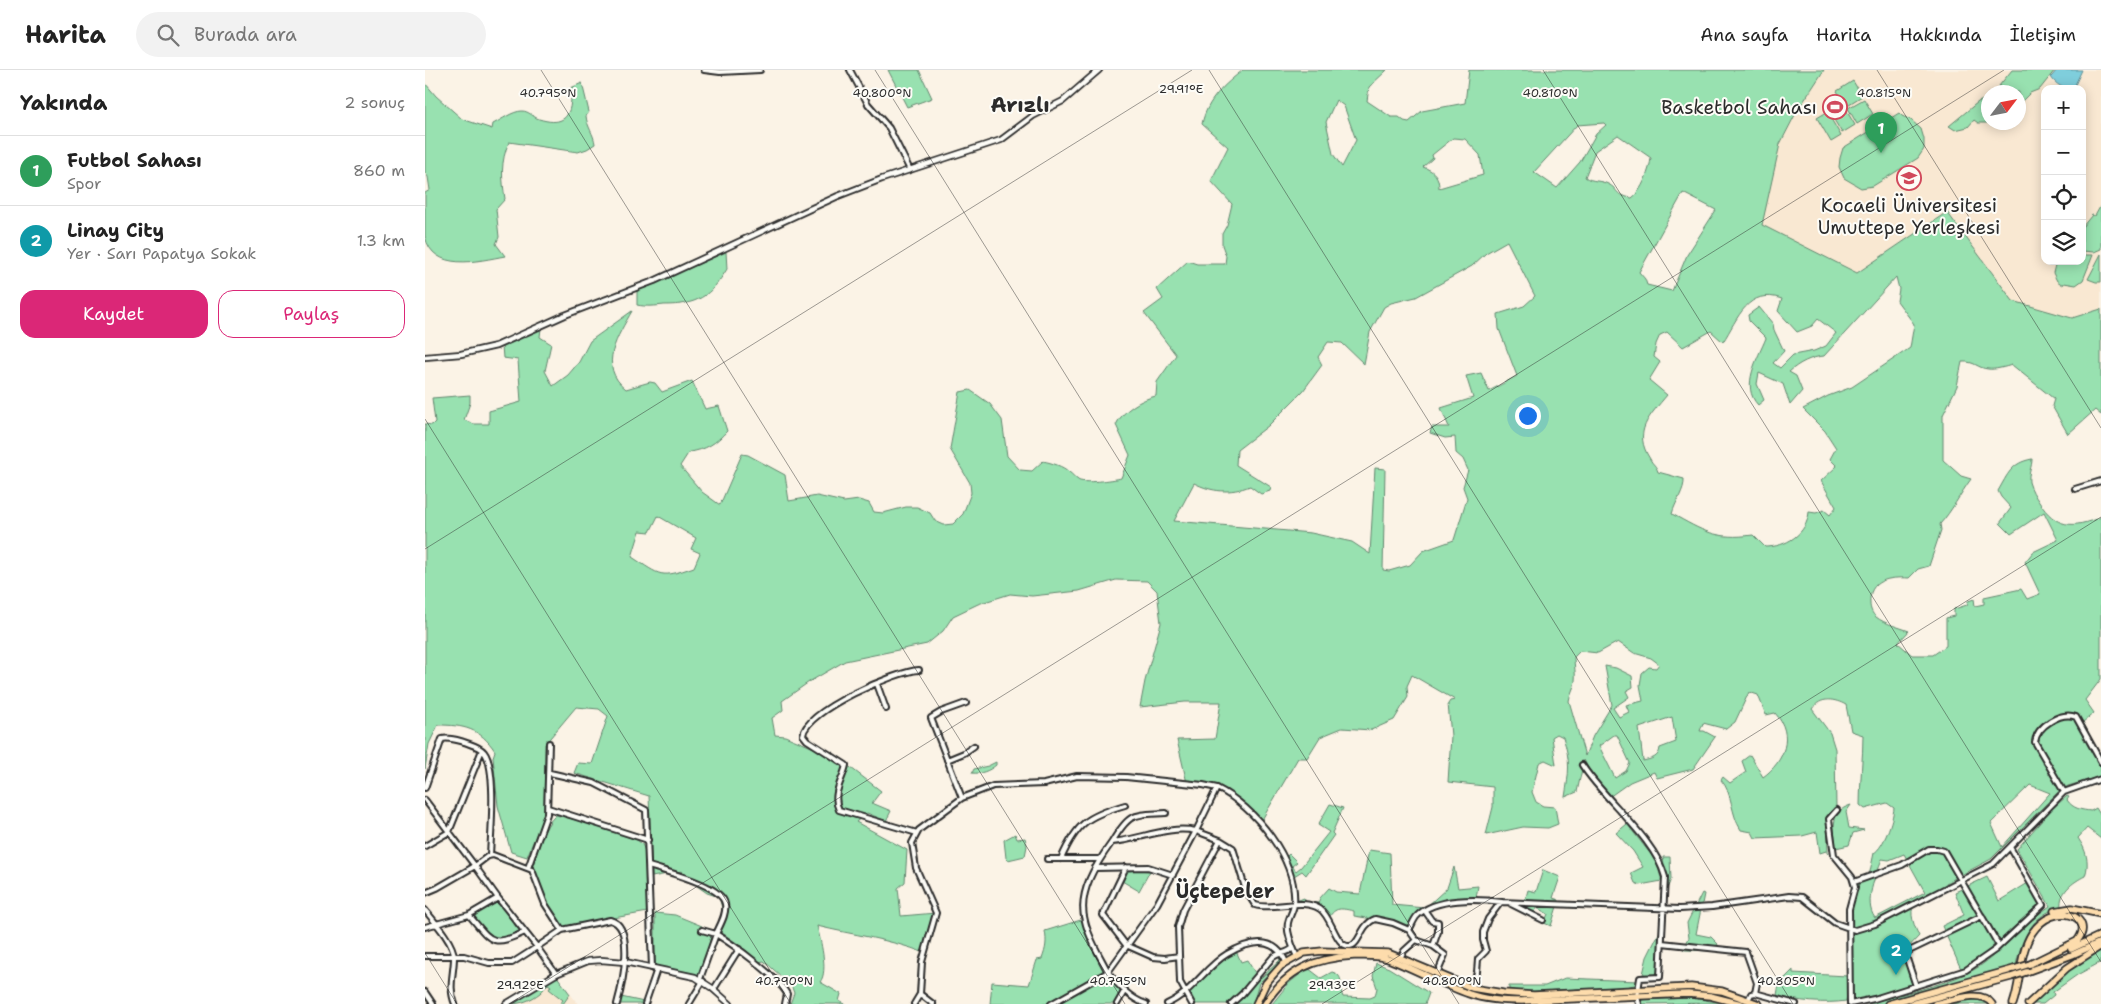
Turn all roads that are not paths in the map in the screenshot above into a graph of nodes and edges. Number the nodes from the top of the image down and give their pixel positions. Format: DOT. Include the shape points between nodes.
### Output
graph roads {
  1 [pos="704,70"];
  2 [pos="760,70"];
  3 [pos="850,70"];
  4 [pos="1099,70"];
  5 [pos="910,170"];
  6 [pos="425,357"];
  7 [pos="2101,481"];
  8 [pos="2075,489"];
  9 [pos="919,670"];
  10 [pos="877,684"];
  11 [pos="967,703"];
  12 [pos="887,710"];
  13 [pos="549,744"];
  14 [pos="974,746"];
  15 [pos="482,750"];
  16 [pos="947,760"];
  17 [pos="2101,762"];
  18 [pos="1582,765"];
  19 [pos="550,773"];
  20 [pos="2101,779"];
  21 [pos="425,788"];
  22 [pos="1217,788"];
  23 [pos="2064,792"];
  24 [pos="962,798"];
  25 [pos="425,800"];
  26 [pos="1125,805"];
  27 [pos="548,808"];
  28 [pos="1837,810"];
  29 [pos="1166,813"];
  30 [pos="1196,831"];
  31 [pos="449,832"];
  32 [pos="917,833"];
  33 [pos="648,840"];
  34 [pos="1219,840"];
  35 [pos="1112,842"];
  36 [pos="425,846"];
  37 [pos="2011,847"];
  38 [pos="490,855"];
  39 [pos="1047,859"];
  40 [pos="1061,859"];
  41 [pos="1100,859"];
  42 [pos="475,866"];
  43 [pos="649,866"];
  44 [pos="1126,866"];
  45 [pos="529,868"];
  46 [pos="1095,868"];
  47 [pos="1173,875"];
  48 [pos="1962,880"];
  49 [pos="1854,882"];
  50 [pos="425,893"];
  51 [pos="498,898"];
  52 [pos="1501,902"];
  53 [pos="1294,906"];
  54 [pos="1664,907"];
  55 [pos="425,910"];
  56 [pos="1425,911"];
  57 [pos="2101,914"];
  58 [pos="469,915"];
  59 [pos="1982,916"];
  60 [pos="1543,920"];
  61 [pos="437,924"];
  62 [pos="425,927"];
  63 [pos="1849,928"];
  64 [pos="562,930"];
  65 [pos="702,930"];
  66 [pos="1409,930"];
  67 [pos="525,932"];
  68 [pos="716,934"];
  69 [pos="2101,935"];
  70 [pos="1416,940"];
  71 [pos="2101,942"];
  72 [pos="1662,943"];
  73 [pos="1126,945"];
  74 [pos="1433,946"];
  75 [pos="1999,946"];
  76 [pos="2101,946"];
  77 [pos="537,947"];
  78 [pos="1293,948"];
  79 [pos="739,949"];
  80 [pos="1347,949"];
  81 [pos="1282,953"];
  82 [pos="425,956"];
  83 [pos="454,956"];
  84 [pos="1179,956"];
  85 [pos="1295,957"];
  86 [pos="1400,958"];
  87 [pos="625,962"];
  88 [pos="1286,962"];
  89 [pos="2030,964"];
  90 [pos="655,969"];
  91 [pos="1301,969"];
  92 [pos="1108,972"];
  93 [pos="1294,973"];
  94 [pos="556,974"];
  95 [pos="1437,974"];
  96 [pos="701,980"];
  97 [pos="1899,983"];
  98 [pos="1916,986"];
  99 [pos="1471,988"];
  100 [pos="714,989"];
  101 [pos="1125,990"];
  102 [pos="1901,990"];
  103 [pos="425,992"];
  104 [pos="1185,993"];
  105 [pos="1639,993"];
  106 [pos="1755,993"];
  107 [pos="920,994"];
  108 [pos="725,999"];
  109 [pos="1748,1000"];
  110 [pos="430,1003"];
  111 [pos="455,1004"];
  112 [pos="507,1004"];
  113 [pos="617,1004"];
  114 [pos="645,1004"];
  115 [pos="689,1004"];
  116 [pos="721,1004"];
  117 [pos="730,1004"];
  118 [pos="785,1004"];
  119 [pos="914,1004"];
  120 [pos="933,1004"];
  121 [pos="1051,1004"];
  122 [pos="1117,1004"];
  123 [pos="1147,1004"];
  124 [pos="1167,1004"];
  125 [pos="1192,1004"];
  126 [pos="1231,1004"];
  127 [pos="1256,1004"];
  128 [pos="1265,1004"];
  129 [pos="1639,1004"];
  130 [pos="1741,1004"];
  131 [pos="1759,1004"];
  132 [pos="1796,1004"];
  133 [pos="1849,1004"];
  134 [pos="1888,1004"];
  135 [pos="1911,1004"];
  136 [pos="1935,1004"];
  137 [pos="1993,1004"];
  138 [pos="2009,1004"];
  139 [pos="2013,1004"];
  140 [pos="2028,1004"];
  1 -- 2 [label="street"];
  3 -- 5 [label="street" via="868,104 889,128"];
  4 -- 5 [label="street" via="1065,100 1033,116 1001,140"];
  5 -- 6 [label="street" via="839,196 654,282 565,314 496,346 461,354"];
  7 -- 8 [label="street"];
  9 -- 10 [label="street" via="905,672"];
  10 -- 12 [label="street"];
  10 -- 32 [label="street" via="837,702 805,729 803,735 847,765 836,797 839,810"];
  11 -- 16 [label="street" via="931,718"];
  13 -- 19 [label="street"];
  14 -- 16 [label="street"];
  15 -- 21 [label="street" via="451,738 442,739"];
  15 -- 31 [label="street"];
  15 -- 38 [label="street" via="489,760 491,775"];
  16 -- 24 [label="street"];
  17 -- 23 [label="street" via="2076,717 2066,715 2045,725 2035,742"];
  18 -- 54 [label="street" via="1658,861 1665,877"];
  19 -- 27 [label="street"];
  19 -- 33 [label="street" via="594,783 643,807 648,814"];
  20 -- 23 [label="street"];
  22 -- 24 [label="street" via="1126,777 1077,776 1044,784 993,786"];
  22 -- 30 [label="street"];
  22 -- 53 [label="street" via="1247,809 1268,835 1289,870"];
  23 -- 37 [label="street"];
  24 -- 32 [label="street"];
  25 -- 31 [label="street"];
  26 -- 40 [label="street" via="1081,824"];
  27 -- 33 [label="street"];
  27 -- 45 [label="street"];
  28 -- 49 [label="street" via="1829,819 1832,849"];
  29 -- 35 [label="street" via="1131,817"];
  30 -- 34 [label="street"];
  30 -- 35 [label="street" via="1148,834"];
  30 -- 47 [label="street"];
  31 -- 36 [label="street"];
  31 -- 42 [label="street"];
  32 -- 107 [label="street" via="912,843 916,868 936,913 922,962"];
  33 -- 43 [label="street"];
  34 -- 53 [label="street" via="1233,848 1246,891 1255,905"];
  34 -- 84 [label="street" via="1180,919 1177,933"];
  35 -- 41 [label="street"];
  37 -- 48 [label="street" via="1993,864"];
  37 -- 75 [label="street" via="2043,905"];
  38 -- 42 [label="street"];
  38 -- 45 [label="street"];
  39 -- 40 [label="street"];
  40 -- 41 [label="street"];
  41 -- 46 [label="street"];
  42 -- 50 [label="street"];
  42 -- 51 [label="street"];
  43 -- 68 [label="street" via="688,879 721,896 725,901 725,912"];
  43 -- 90 [label="street"];
  44 -- 46 [label="street"];
  44 -- 47 [label="street" via="1147,867"];
  44 -- 73 [label="street" via="1103,915"];
  45 -- 64 [label="street"];
  46 -- 92 [label="street" via="1085,889 1084,921"];
  47 -- 73 [label="street" via="1149,916"];
  48 -- 49 [label="street" via="1945,851 1937,848"];
  48 -- 59 [label="street"];
  48 -- 63 [label="street" via="1875,924 1855,930"];
  49 -- 63 [label="street" via="1849,902"];
  51 -- 58 [label="street"];
  51 -- 67 [label="street"];
  52 -- 54 [label="street"];
  52 -- 56 [label="street" via="1475,899"];
  52 -- 60 [label="street"];
  52 -- 99 [label="street" via="1485,927 1486,951 1478,960"];
  53 -- 78 [label="street" via="1287,925"];
  53 -- 80 [label="street" via="1310,905 1322,911 1330,920 1339,942"];
  54 -- 63 [label="street" via="1712,907 1770,898 1802,897 1835,923"];
  54 -- 72 [label="street"];
  55 -- 61 [label="street"];
  56 -- 66 [label="street" via="1417,916"];
  56 -- 74 [label="street" via="1432,921 1438,922"];
  57 -- 138 [label="main road" via="2061,909 2037,922 2024,941"];
  58 -- 61 [label="street"];
  58 -- 67 [label="street" via="485,934 497,942"];
  59 -- 75 [label="street"];
  59 -- 98 [label="street" via="1905,953"];
  61 -- 62 [label="street"];
  61 -- 83 [label="street"];
  63 -- 133 [label="street"];
  64 -- 77 [label="street"];
  64 -- 87 [label="street" via="615,921 625,942"];
  65 -- 68 [label="street"];
  66 -- 70 [label="street"];
  66 -- 80 [label="street" via="1375,919 1363,927 1355,943"];
  67 -- 77 [label="street"];
  68 -- 79 [label="street"];
  68 -- 96 [label="street"];
  69 -- 89 [label="main road"];
  70 -- 74 [label="street"];
  70 -- 86 [label="street"];
  71 -- 135 [label="main road, bridge" via="2067,958 2011,977"];
  72 -- 105 [label="street" via="1660,977 1640,978"];
  72 -- 106 [label="street" via="1745,952 1757,983"];
  73 -- 84 [label="street" via="1158,958"];
  73 -- 92 [label="street"];
  74 -- 95 [label="street" via="1445,955"];
  75 -- 98 [label="street" via="1966,970"];
  76 -- 140 [label="main road" via="2067,968"];
  77 -- 83 [label="street" via="512,963 489,963"];
  77 -- 94 [label="street"];
  78 -- 81 [label="street"];
  78 -- 85 [label="street"];
  79 -- 100 [label="street"];
  79 -- 118 [label="street" via="785,990"];
  80 -- 85 [label="main road"];
  80 -- 86 [label="main road" via="1380,952"];
  81 -- 88 [label="street"];
  81 -- 104 [label="street" via="1271,945 1258,943 1231,952"];
  81 -- 126 [label="street" via="1273,957"];
  82 -- 83 [label="street"];
  83 -- 111 [label="street" via="451,988"];
  84 -- 104 [label="street" via="1180,982"];
  85 -- 88 [label="main road"];
  85 -- 91 [label="main road"];
  86 -- 95 [label="main road"];
  87 -- 90 [label="street"];
  87 -- 94 [label="street" via="589,961"];
  87 -- 113 [label="street"];
  88 -- 93 [label="main road" via="1287,968"];
  88 -- 127 [label="main road" via="1266,982"];
  89 -- 134 [label="main road, bridge"];
  89 -- 139 [label="main road" via="2071,946 2079,939 2081,926 2075,917 2064,913 2054,915 2033,933 2026,948"];
  90 -- 96 [label="street"];
  90 -- 114 [label="street"];
  91 -- 93 [label="main road"];
  91 -- 105 [label="main road" via="1328,958 1371,956 1385,958 1485,998 1522,1001"];
  92 -- 101 [label="street"];
  92 -- 121 [label="street"];
  93 -- 128 [label="main road" via="1277,987"];
  94 -- 112 [label="street"];
  95 -- 99 [label="main road"];
  96 -- 100 [label="street"];
  96 -- 115 [label="street"];
  97 -- 102 [label="street"];
  98 -- 102 [label="street"];
  99 -- 105 [label="main road" via="1521,995"];
  100 -- 108 [label="street"];
  101 -- 122 [label="street"];
  101 -- 123 [label="street"];
  102 -- 133 [label="street"];
  103 -- 110 [label="street"];
  104 -- 124 [label="street"];
  104 -- 125 [label="street"];
  105 -- 109 [label="main road" via="1680,987 1703,988"];
  105 -- 129 [label="street"];
  105 -- 130 [label="main road" via="1699,994"];
  106 -- 109 [label="street"];
  106 -- 132 [label="street"];
  107 -- 119 [label="street"];
  107 -- 120 [label="street"];
  108 -- 116 [label="street"];
  108 -- 117 [label="street"];
  109 -- 131 [label="main road"];
  136 -- 137 [label="main road" via="1977,996"];
}
